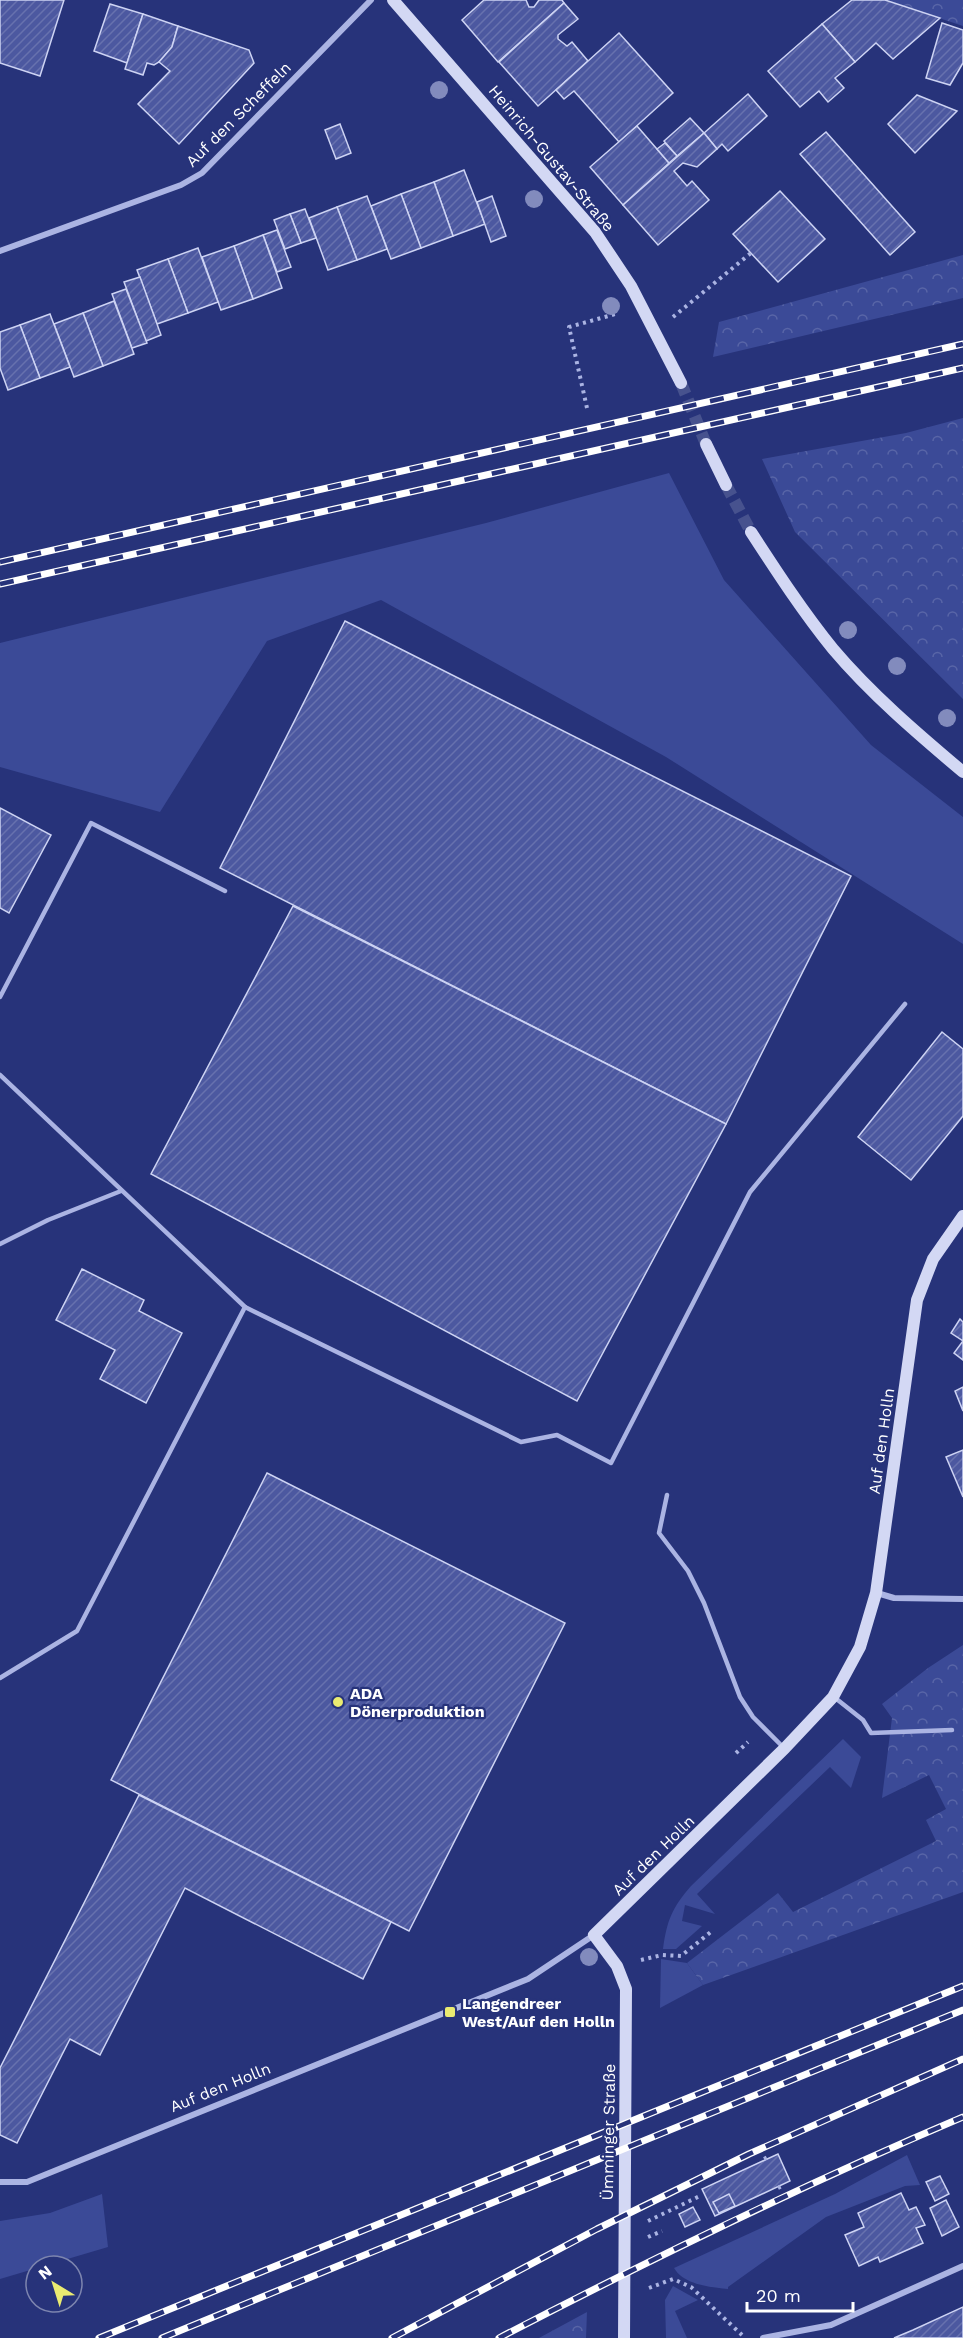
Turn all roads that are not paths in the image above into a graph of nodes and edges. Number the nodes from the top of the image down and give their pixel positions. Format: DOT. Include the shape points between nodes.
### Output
graph roads {
  1 [pos="371,0"];
  2 [pos="393,0"];
  3 [pos="0,251"];
  4 [pos="681,384"];
  5 [pos="706,444"];
  6 [pos="726,486"];
  7 [pos="752,531"];
  8 [pos="963,772"];
  9 [pos="225,891"];
  10 [pos="0,997"];
  11 [pos="905,1004"];
  12 [pos="0,1075"];
  13 [pos="121,1191"];
  14 [pos="963,1216"];
  15 [pos="0,1244"];
  16 [pos="245,1307"];
  17 [pos="667,1495"];
  18 [pos="876,1593"];
  19 [pos="963,1599"];
  20 [pos="0,1678"];
  21 [pos="834,1697"];
  22 [pos="952,1730"];
  23 [pos="785,1748"];
  24 [pos="594,1935"];
  25 [pos="0,2182"];
  26 [pos="963,2266"];
  27 [pos="624,2338"];
  28 [pos="763,2338"];
  1 -- 3 [label="street, Auf den Scheffeln" via="202,173 181,185"];
  2 -- 4 [label="street, Heinrich-Gustav-Straße" via="596,232 642,307"];
  5 -- 6 [label="street"];
  7 -- 8 [label="street" via="834,650 913,730"];
  9 -- 10 [label="lane" via="90,823"];
  11 -- 16 [label="lane" via="750,1192 611,1463 557,1435 521,1442"];
  12 -- 13 [label="lane"];
  13 -- 15 [label="lane"];
  13 -- 16 [label="lane"];
  14 -- 18 [label="street, Auf den Holln" via="933,1259 917,1300"];
  16 -- 20 [label="lane" via="76,1631"];
  17 -- 23 [label="lane" via="659,1533 688,1571 740,1697 753,1717"];
  18 -- 19 [label="street" via="894,1598"];
  18 -- 21 [label="street, Auf den Holln" via="860,1647"];
  21 -- 22 [label="lane" via="871,1732"];
  21 -- 23 [label="street, Auf den Holln"];
  23 -- 24 [label="street, Auf den Holln"];
  24 -- 25 [label="street, Auf den Holln" via="528,1979 450,2012 27,2182"];
  24 -- 27 [label="street, Ümminger Straße" via="617,1966 626,1989"];
  26 -- 28 [label="street" via="831,2325"];
}
